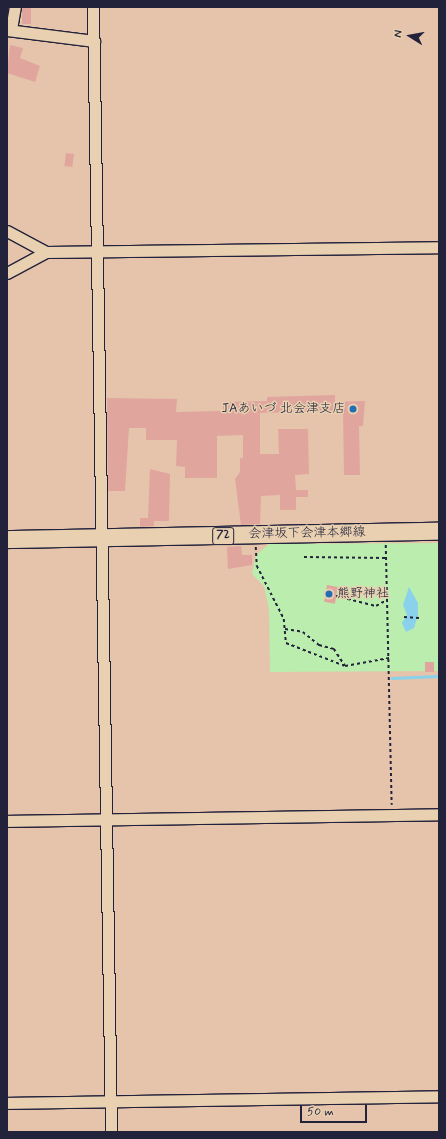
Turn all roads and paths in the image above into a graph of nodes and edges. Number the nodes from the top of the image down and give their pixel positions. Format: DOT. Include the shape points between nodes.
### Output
graph roads {
  1 [pos="15,7"];
  2 [pos="93,7"];
  3 [pos="9,30"];
  4 [pos="94,41"];
  5 [pos="7,231"];
  6 [pos="439,247"];
  7 [pos="46,252"];
  8 [pos="97,252"];
  9 [pos="7,273"];
  10 [pos="439,531"];
  11 [pos="387,532"];
  12 [pos="255,535"];
  13 [pos="100,538"];
  14 [pos="7,539"];
  15 [pos="304,557"];
  16 [pos="386,558"];
  17 [pos="336,596"];
  18 [pos="387,600"];
  19 [pos="404,617"];
  20 [pos="419,618"];
  21 [pos="285,629"];
  22 [pos="389,658"];
  23 [pos="345,666"];
  24 [pos="439,814"];
  25 [pos="392,815"];
  26 [pos="106,819"];
  27 [pos="7,821"];
  28 [pos="439,1096"];
  29 [pos="111,1102"];
  30 [pos="7,1103"];
  31 [pos="111,1132"];
  1 -- 3 [label="street"];
  2 -- 4 [label="street"];
  3 -- 4 [label="street"];
  4 -- 8 [label="street"];
  5 -- 7 [label="street"];
  6 -- 8 [label="street"];
  7 -- 8 [label="street"];
  7 -- 9 [label="street"];
  8 -- 13 [label="street"];
  10 -- 11 [label="main road, 会津坂下会津本郷線 / 72"];
  11 -- 12 [label="main road, 会津坂下会津本郷線 / 72"];
  11 -- 16 [label="path"];
  12 -- 13 [label="main road, 会津坂下会津本郷線 / 72"];
  12 -- 21 [label="path" via="257,566 277,600"];
  13 -- 14 [label="main road, 会津坂下会津本郷線 / 72"];
  13 -- 26 [label="street"];
  15 -- 16 [label="path"];
  16 -- 18 [label="path"];
  17 -- 18 [label="path" via="376,606"];
  18 -- 22 [label="path"];
  19 -- 20 [label="path"];
  21 -- 23 [label="path" via="303,632 319,645 334,649"];
  21 -- 23 [label="path" via="286,643"];
  22 -- 23 [label="path"];
  22 -- 25 [label="path"];
  24 -- 25 [label="street"];
  25 -- 26 [label="street"];
  26 -- 27 [label="street"];
  26 -- 29 [label="street"];
  28 -- 29 [label="street"];
  29 -- 30 [label="street"];
  29 -- 31 [label="street"];
}
